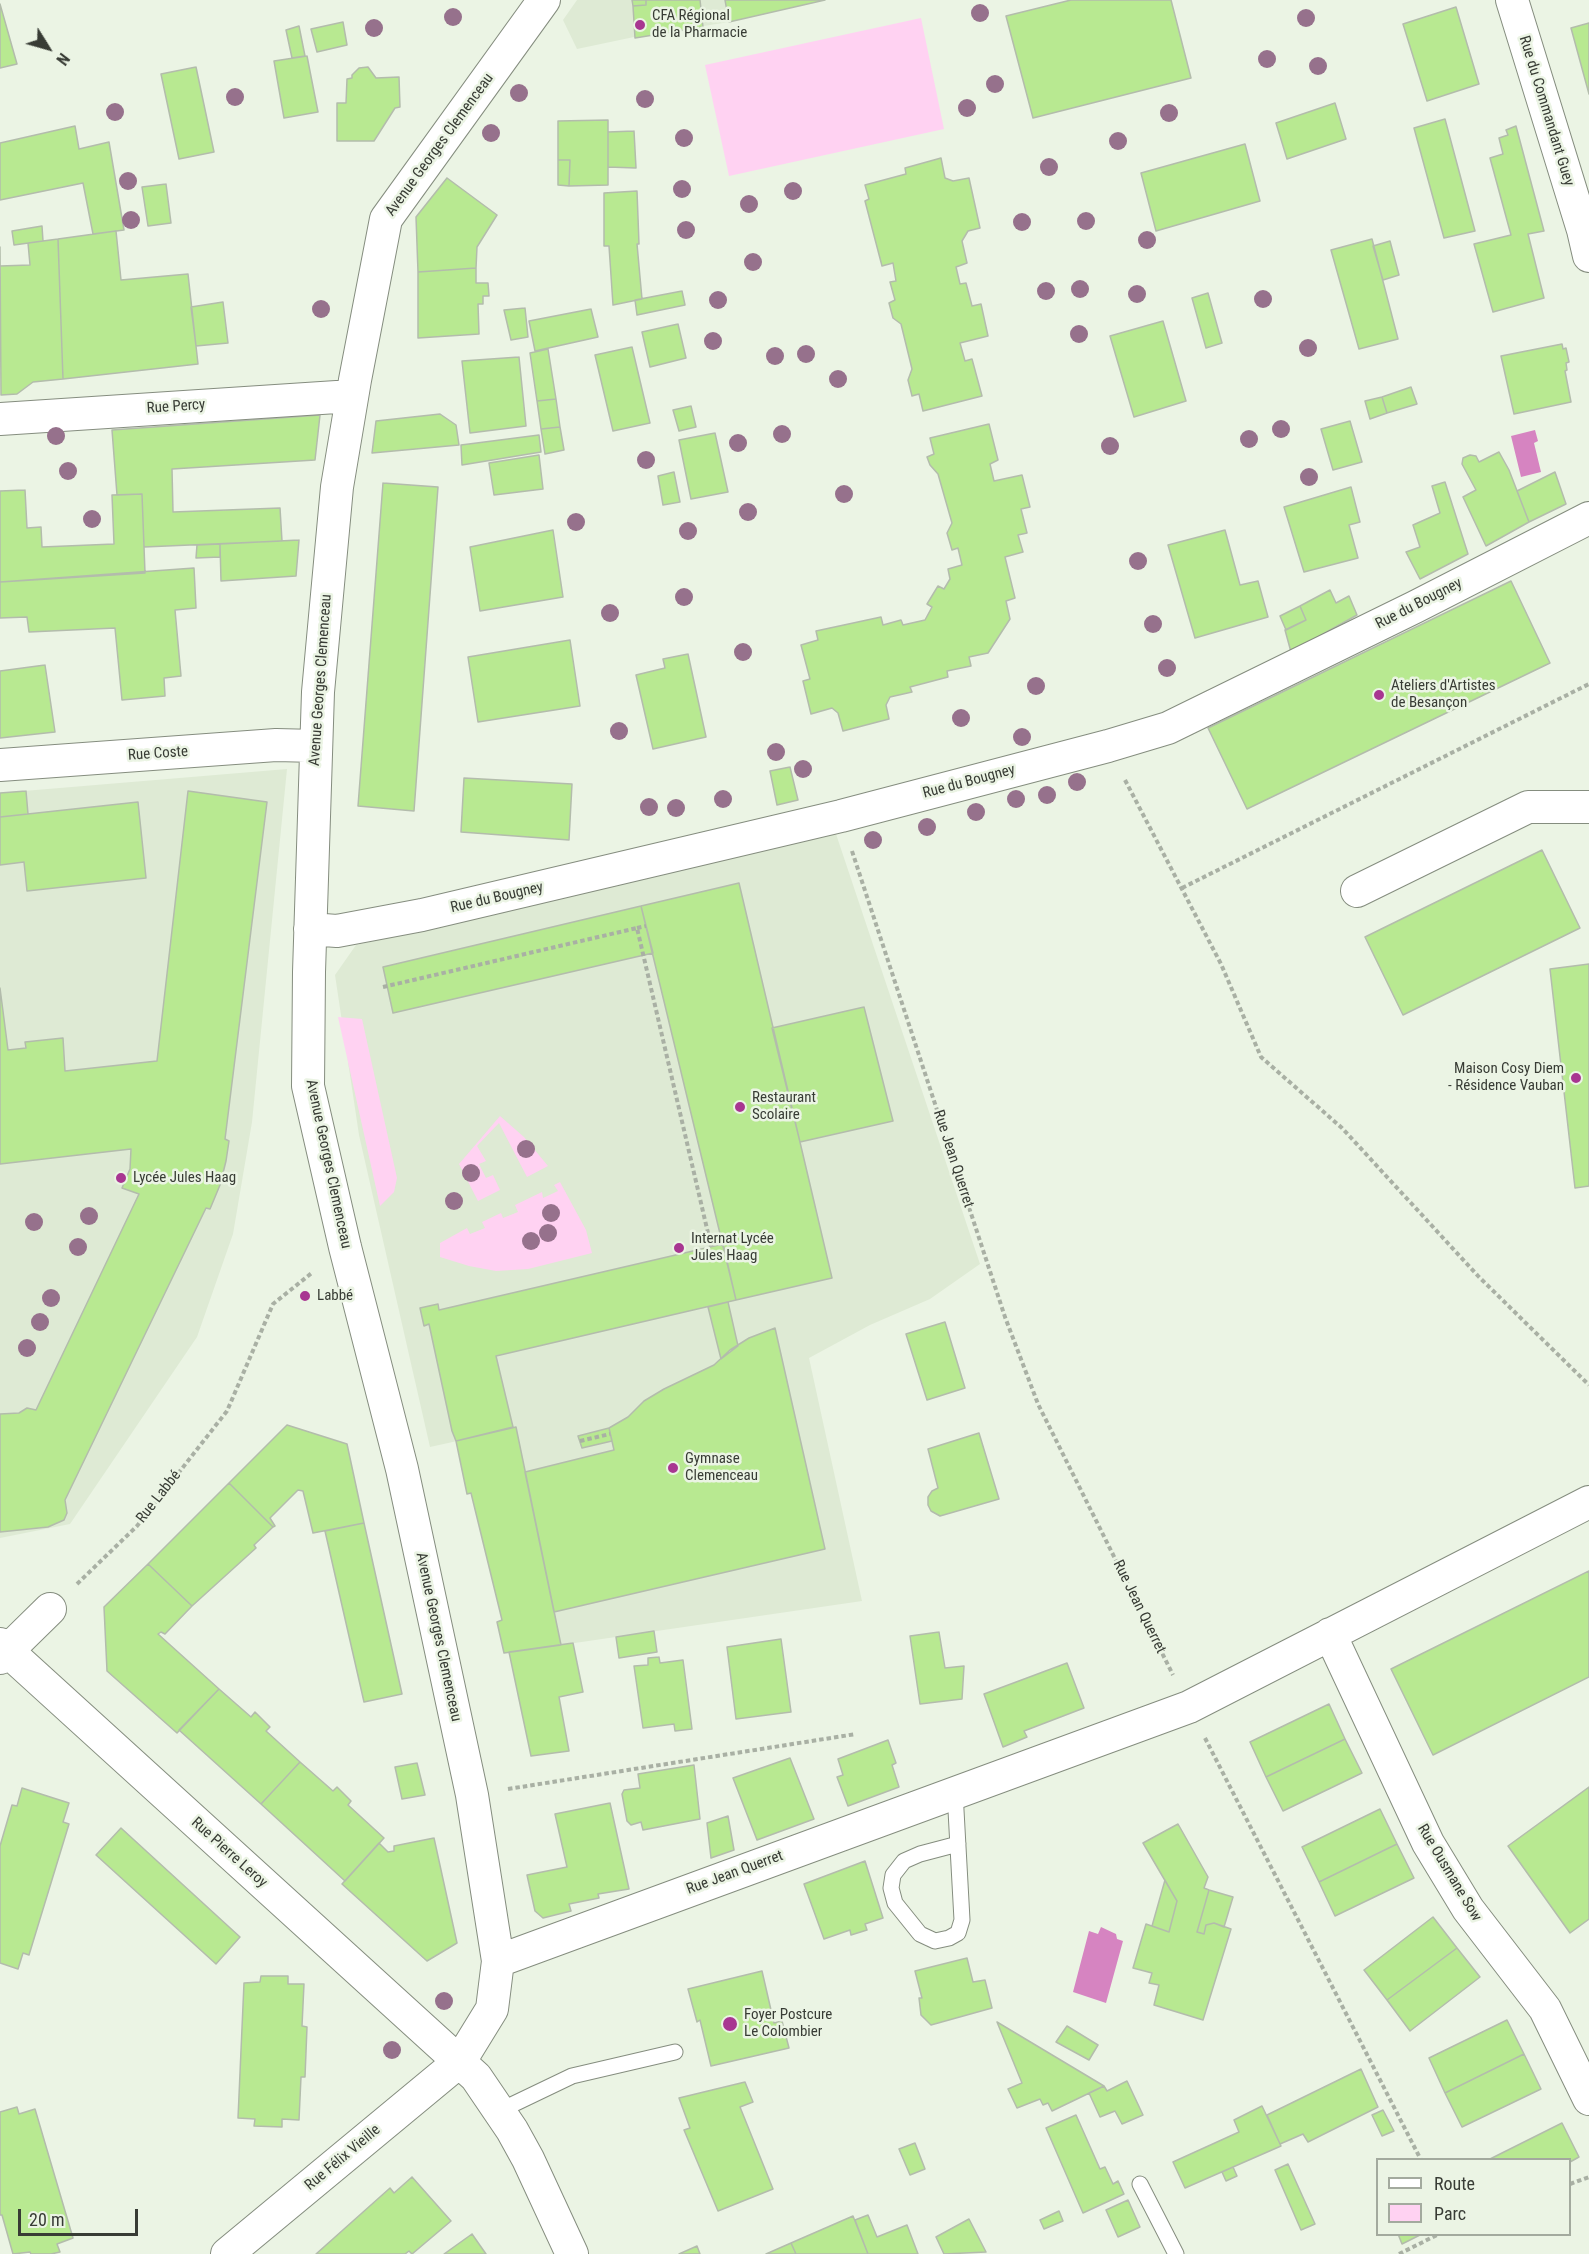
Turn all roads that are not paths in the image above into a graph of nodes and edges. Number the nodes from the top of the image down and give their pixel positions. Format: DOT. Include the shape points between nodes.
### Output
graph roads {
  1 [pos="544,0"];
  2 [pos="1512,0"];
  3 [pos="1589,256"];
  4 [pos="352,396"];
  5 [pos="0,419"];
  6 [pos="1589,518"];
  7 [pos="316,746"];
  8 [pos="0,765"];
  9 [pos="1589,807"];
  10 [pos="1357,891"];
  11 [pos="310,929"];
  12 [pos="1589,1502"];
  13 [pos="50,1609"];
  14 [pos="1330,1634"];
  15 [pos="3,1651"];
  16 [pos="955,1792"];
  17 [pos="957,1844"];
  18 [pos="498,1961"];
  19 [pos="675,2052"];
  20 [pos="460,2061"];
  21 [pos="1589,2099"];
  22 [pos="499,2111"];
  23 [pos="1140,2184"];
  24 [pos="227,2254"];
  25 [pos="572,2254"];
  26 [pos="1176,2254"];
  1 -- 4 [label="street, Avenue Georges Clemenceau" via="386,219"];
  2 -- 3 [label="street, Rue du Commandant Guey"];
  4 -- 5 [label="street, Rue Percy"];
  4 -- 7 [label="street, Avenue Georges Clemenceau" via="337,487"];
  6 -- 11 [label="street, Rue du Bougney" via="1168,728 841,816 422,915 337,931"];
  7 -- 8 [label="street, Rue Coste" via="276,745"];
  7 -- 11 [label="street, Avenue Georges Clemenceau"];
  9 -- 10 [label="street" via="1528,807"];
  11 -- 18 [label="street, Avenue Georges Clemenceau" via="309,1086 345,1247 402,1469 472,1795"];
  12 -- 14 [label="street"];
  13 -- 15 [label="street"];
  14 -- 16 [label="street, Rue Jean Querret" via="1188,1707"];
  14 -- 21 [label="street, Rue Ousmane Sow" via="1428,1843 1468,1909 1545,2010"];
  15 -- 20 [label="street, Rue Pierre Leroy"];
  16 -- 17 [label="lane"];
  16 -- 18 [label="street, Rue Jean Querret"];
  17 -- 17 [label="lane" via="962,1920 958,1933 935,1941 920,1934 895,1903 893,1875 904,1861"];
  18 -- 20 [label="street, Avenue Georges Clemenceau" via="492,2009"];
  19 -- 22 [label="lane" via="572,2076"];
  20 -- 22 [label="street"];
  20 -- 24 [label="street, Rue Félix Vieille"];
  22 -- 25 [label="street" via="528,2159"];
  23 -- 26 [label="lane"];
}
